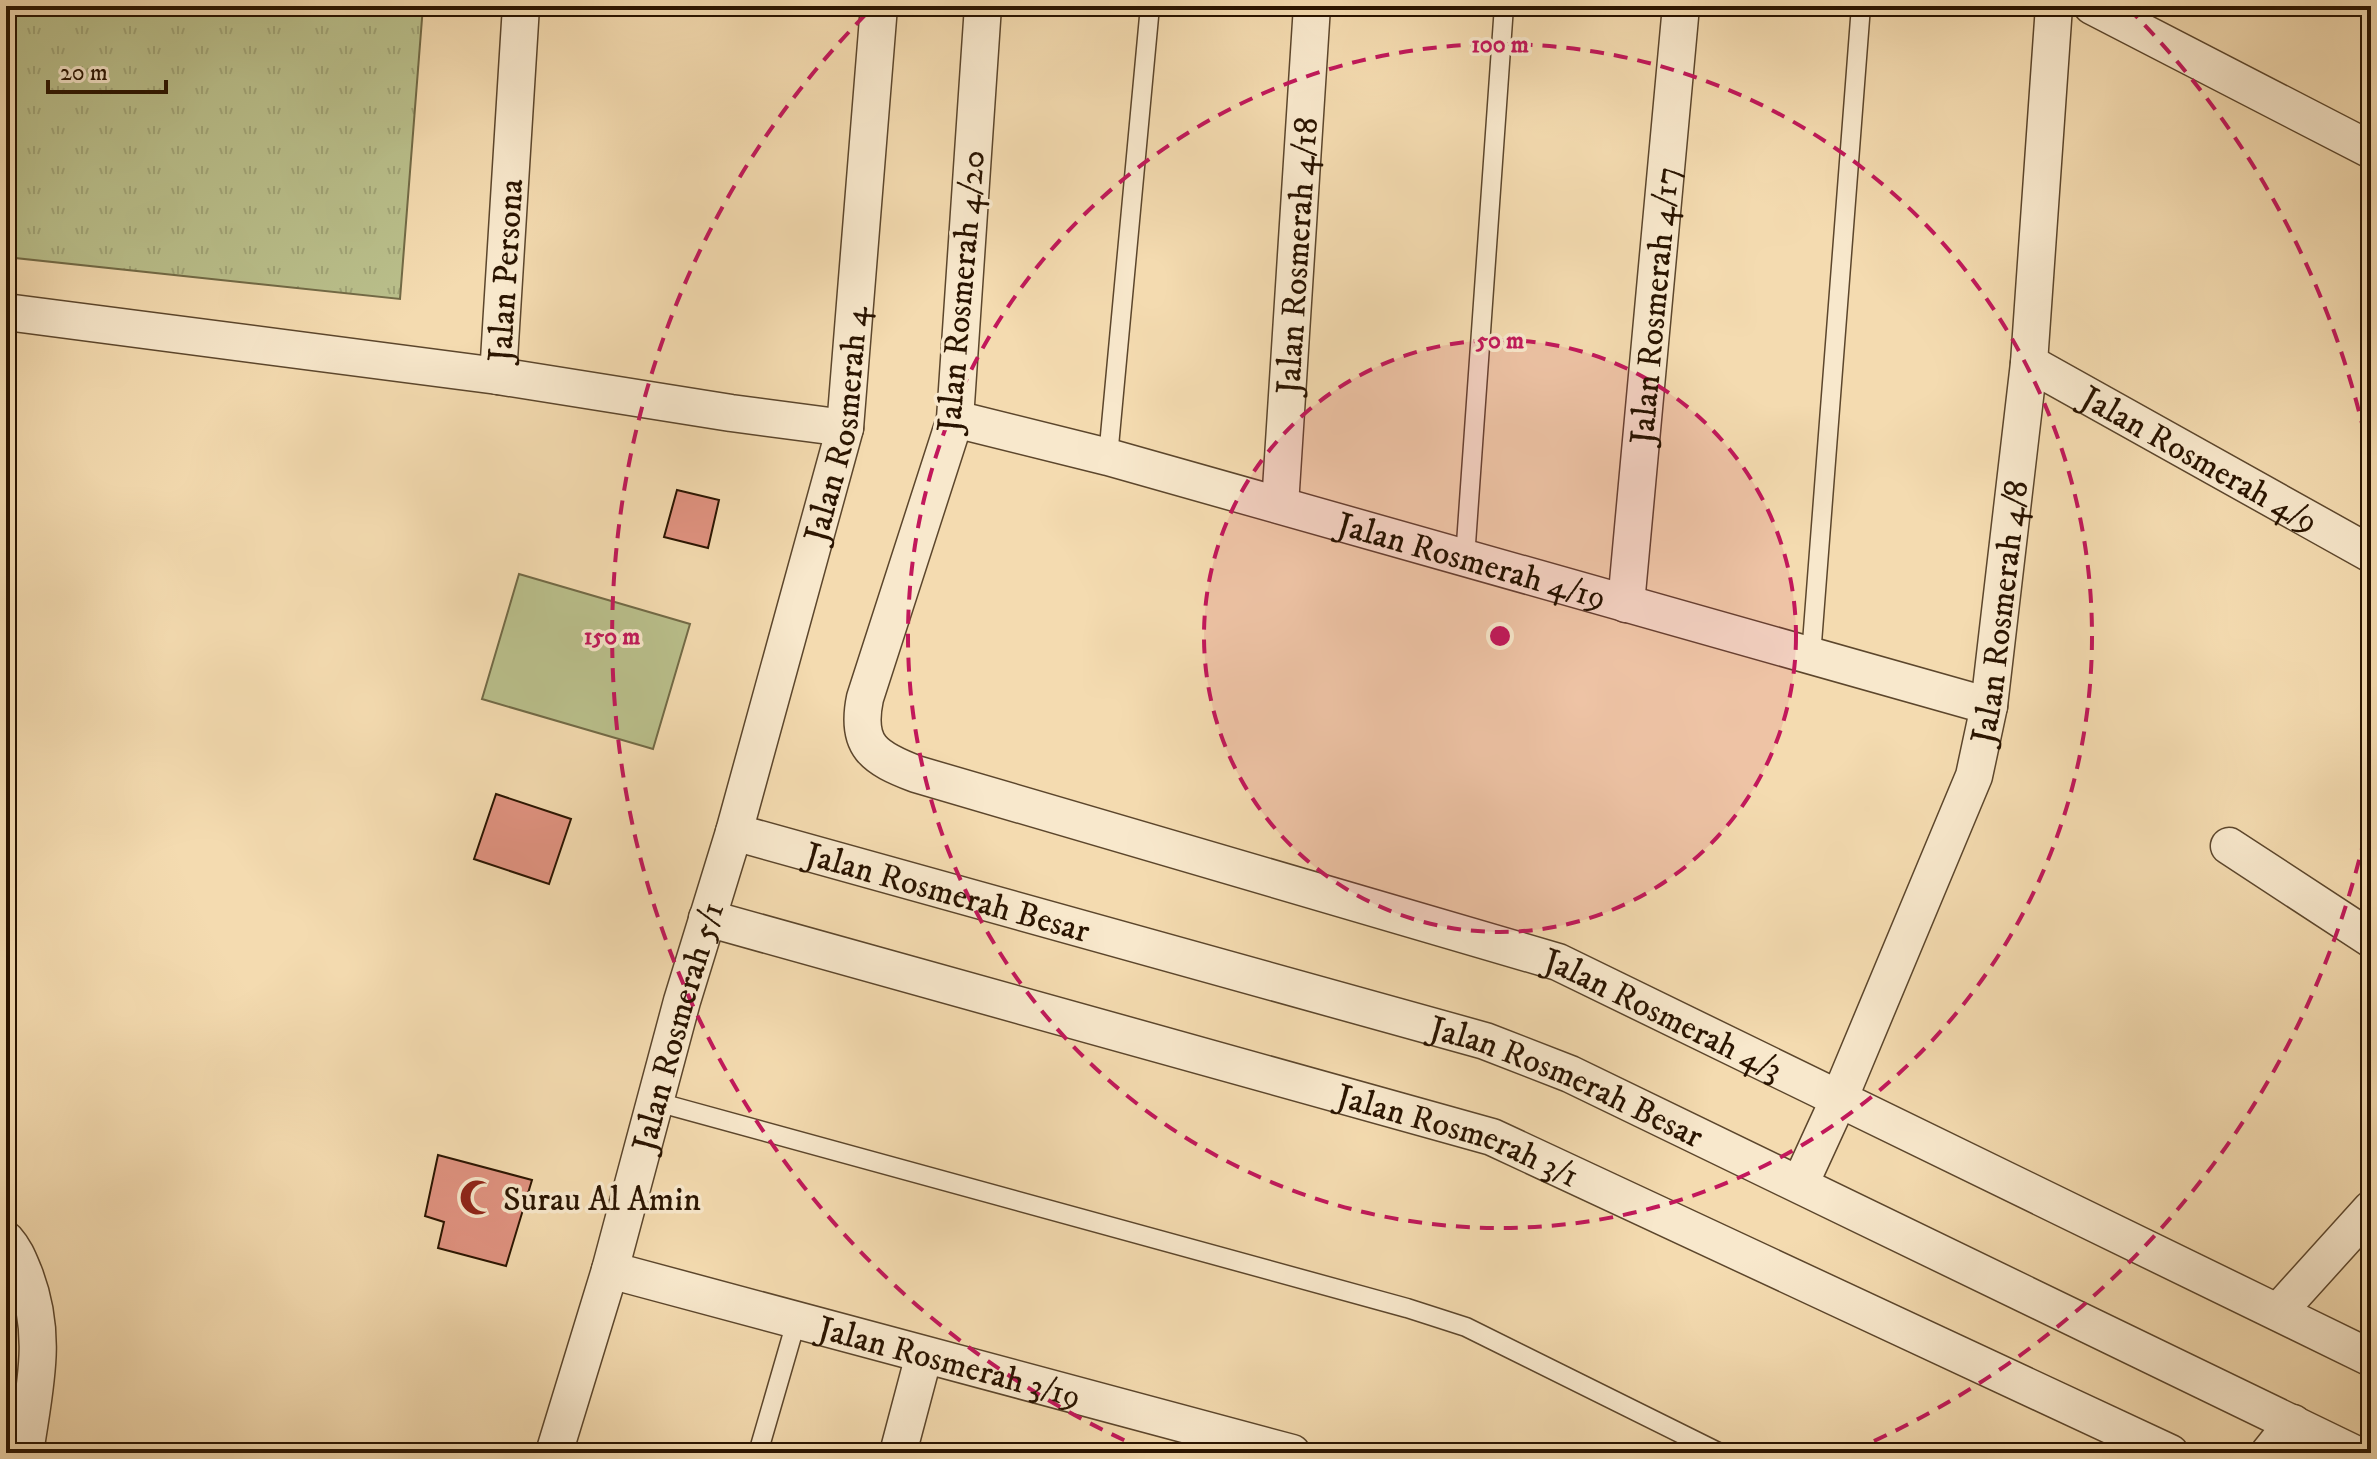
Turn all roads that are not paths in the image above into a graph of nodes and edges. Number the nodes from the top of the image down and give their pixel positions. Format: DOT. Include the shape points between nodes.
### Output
graph roads {
  1 [pos="521,6"];
  2 [pos="879,6"];
  3 [pos="983,6"];
  4 [pos="1150,6"];
  5 [pos="1312,6"];
  6 [pos="1504,6"];
  7 [pos="1681,6"];
  8 [pos="1861,6"];
  9 [pos="2054,6"];
  10 [pos="2092,6"];
  11 [pos="2371,150"];
  12 [pos="6,312"];
  13 [pos="2029,363"];
  14 [pos="498,376"];
  15 [pos="955,419"];
  16 [pos="845,428"];
  17 [pos="1108,457"];
  18 [pos="1280,505"];
  19 [pos="2371,554"];
  20 [pos="1465,558"];
  21 [pos="1626,604"];
  22 [pos="1811,656"];
  23 [pos="1989,706"];
  24 [pos="916,774"];
  25 [pos="734,832"];
  26 [pos="2229,846"];
  27 [pos="707,918"];
  28 [pos="2371,939"];
  29 [pos="1839,1099"];
  30 [pos="657,1102"];
  31 [pos="1800,1184"];
  32 [pos="2371,1209"];
  33 [pos="6,1240"];
  34 [pos="610,1270"];
  35 [pos="2278,1312"];
  36 [pos="796,1322"];
  37 [pos="924,1355"];
  38 [pos="2371,1358"];
  39 [pos="2293,1423"];
  40 [pos="1175,1438"];
  41 [pos="25,1453"];
  42 [pos="554,1453"];
  43 [pos="758,1453"];
  44 [pos="898,1453"];
  45 [pos="1292,1453"];
  46 [pos="1720,1453"];
  47 [pos="2170,1453"];
  48 [pos="2269,1453"];
  49 [pos="2353,1453"];
  1 -- 14 [label="street, Jalan Persona"];
  2 -- 16 [label="street, Jalan Rosmerah 4"];
  3 -- 15 [label="street, Jalan Rosmerah 4/20"];
  4 -- 17 [label="lane"];
  5 -- 18 [label="street, Jalan Rosmerah 4/18"];
  6 -- 20 [label="lane"];
  7 -- 21 [label="street, Jalan Rosmerah 4/17"];
  8 -- 22 [label="lane"];
  9 -- 13 [label="street, Jalan Rosmerah 4/8"];
  10 -- 11 [label="street"];
  12 -- 14 [label="street"];
  13 -- 19 [label="street, Jalan Rosmerah 4/9"];
  13 -- 23 [label="street, Jalan Rosmerah 4/8"];
  14 -- 16 [label="street, Jalan Persona"];
  15 -- 17 [label="street, Jalan Rosmerah 4/19"];
  15 -- 24 [label="street, Jalan Rosmerah 4/20" via="860,721 867,743 886,763"];
  16 -- 25 [label="street, Jalan Rosmerah 4"];
  17 -- 18 [label="street, Jalan Rosmerah 4/19"];
  18 -- 20 [label="street, Jalan Rosmerah 4/19"];
  20 -- 21 [label="street, Jalan Rosmerah 4/19"];
  21 -- 22 [label="street, Jalan Rosmerah 4/19"];
  22 -- 23 [label="street, Jalan Rosmerah 4/19"];
  23 -- 29 [label="street, Jalan Rosmerah 4/8" via="1974,776"];
  24 -- 29 [label="street, Jalan Rosmerah 4/3" via="1558,962"];
  25 -- 27 [label="street, Jalan Rosmerah 5/1"];
  25 -- 31 [label="street, Jalan Rosmerah Besar" via="1485,1041 1570,1074"];
  26 -- 28 [label="street"];
  27 -- 30 [label="street, Jalan Rosmerah 5/1"];
  27 -- 47 [label="street, Jalan Rosmerah 3/1" via="1492,1137"];
  29 -- 31 [label="street, Jalan Rosmerah 4/8"];
  29 -- 35 [label="street, Jalan Rosmerah 4/3"];
  30 -- 34 [label="street, Jalan Rosmerah 5/1"];
  30 -- 46 [label="lane" via="1466,1327"];
  31 -- 39 [label="street, Jalan Rosmerah Besar"];
  32 -- 35 [label="street"];
  33 -- 41 [label="street" via="34,1299 39,1351"];
  34 -- 36 [label="street, Jalan Rosmerah 3/19"];
  34 -- 42 [label="street, Jalan Rosmerah 5/1"];
  35 -- 38 [label="street, Jalan Rosmerah 4/3"];
  36 -- 37 [label="street, Jalan Rosmerah 3/19"];
  36 -- 43 [label="lane"];
  37 -- 40 [label="street, Jalan Rosmerah 3/19"];
  37 -- 44 [label="street"];
  39 -- 48 [label="street"];
  39 -- 49 [label="street, Jalan Rosmerah Besar"];
  40 -- 45 [label="street, Jalan Rosmerah 3/19"];
}
